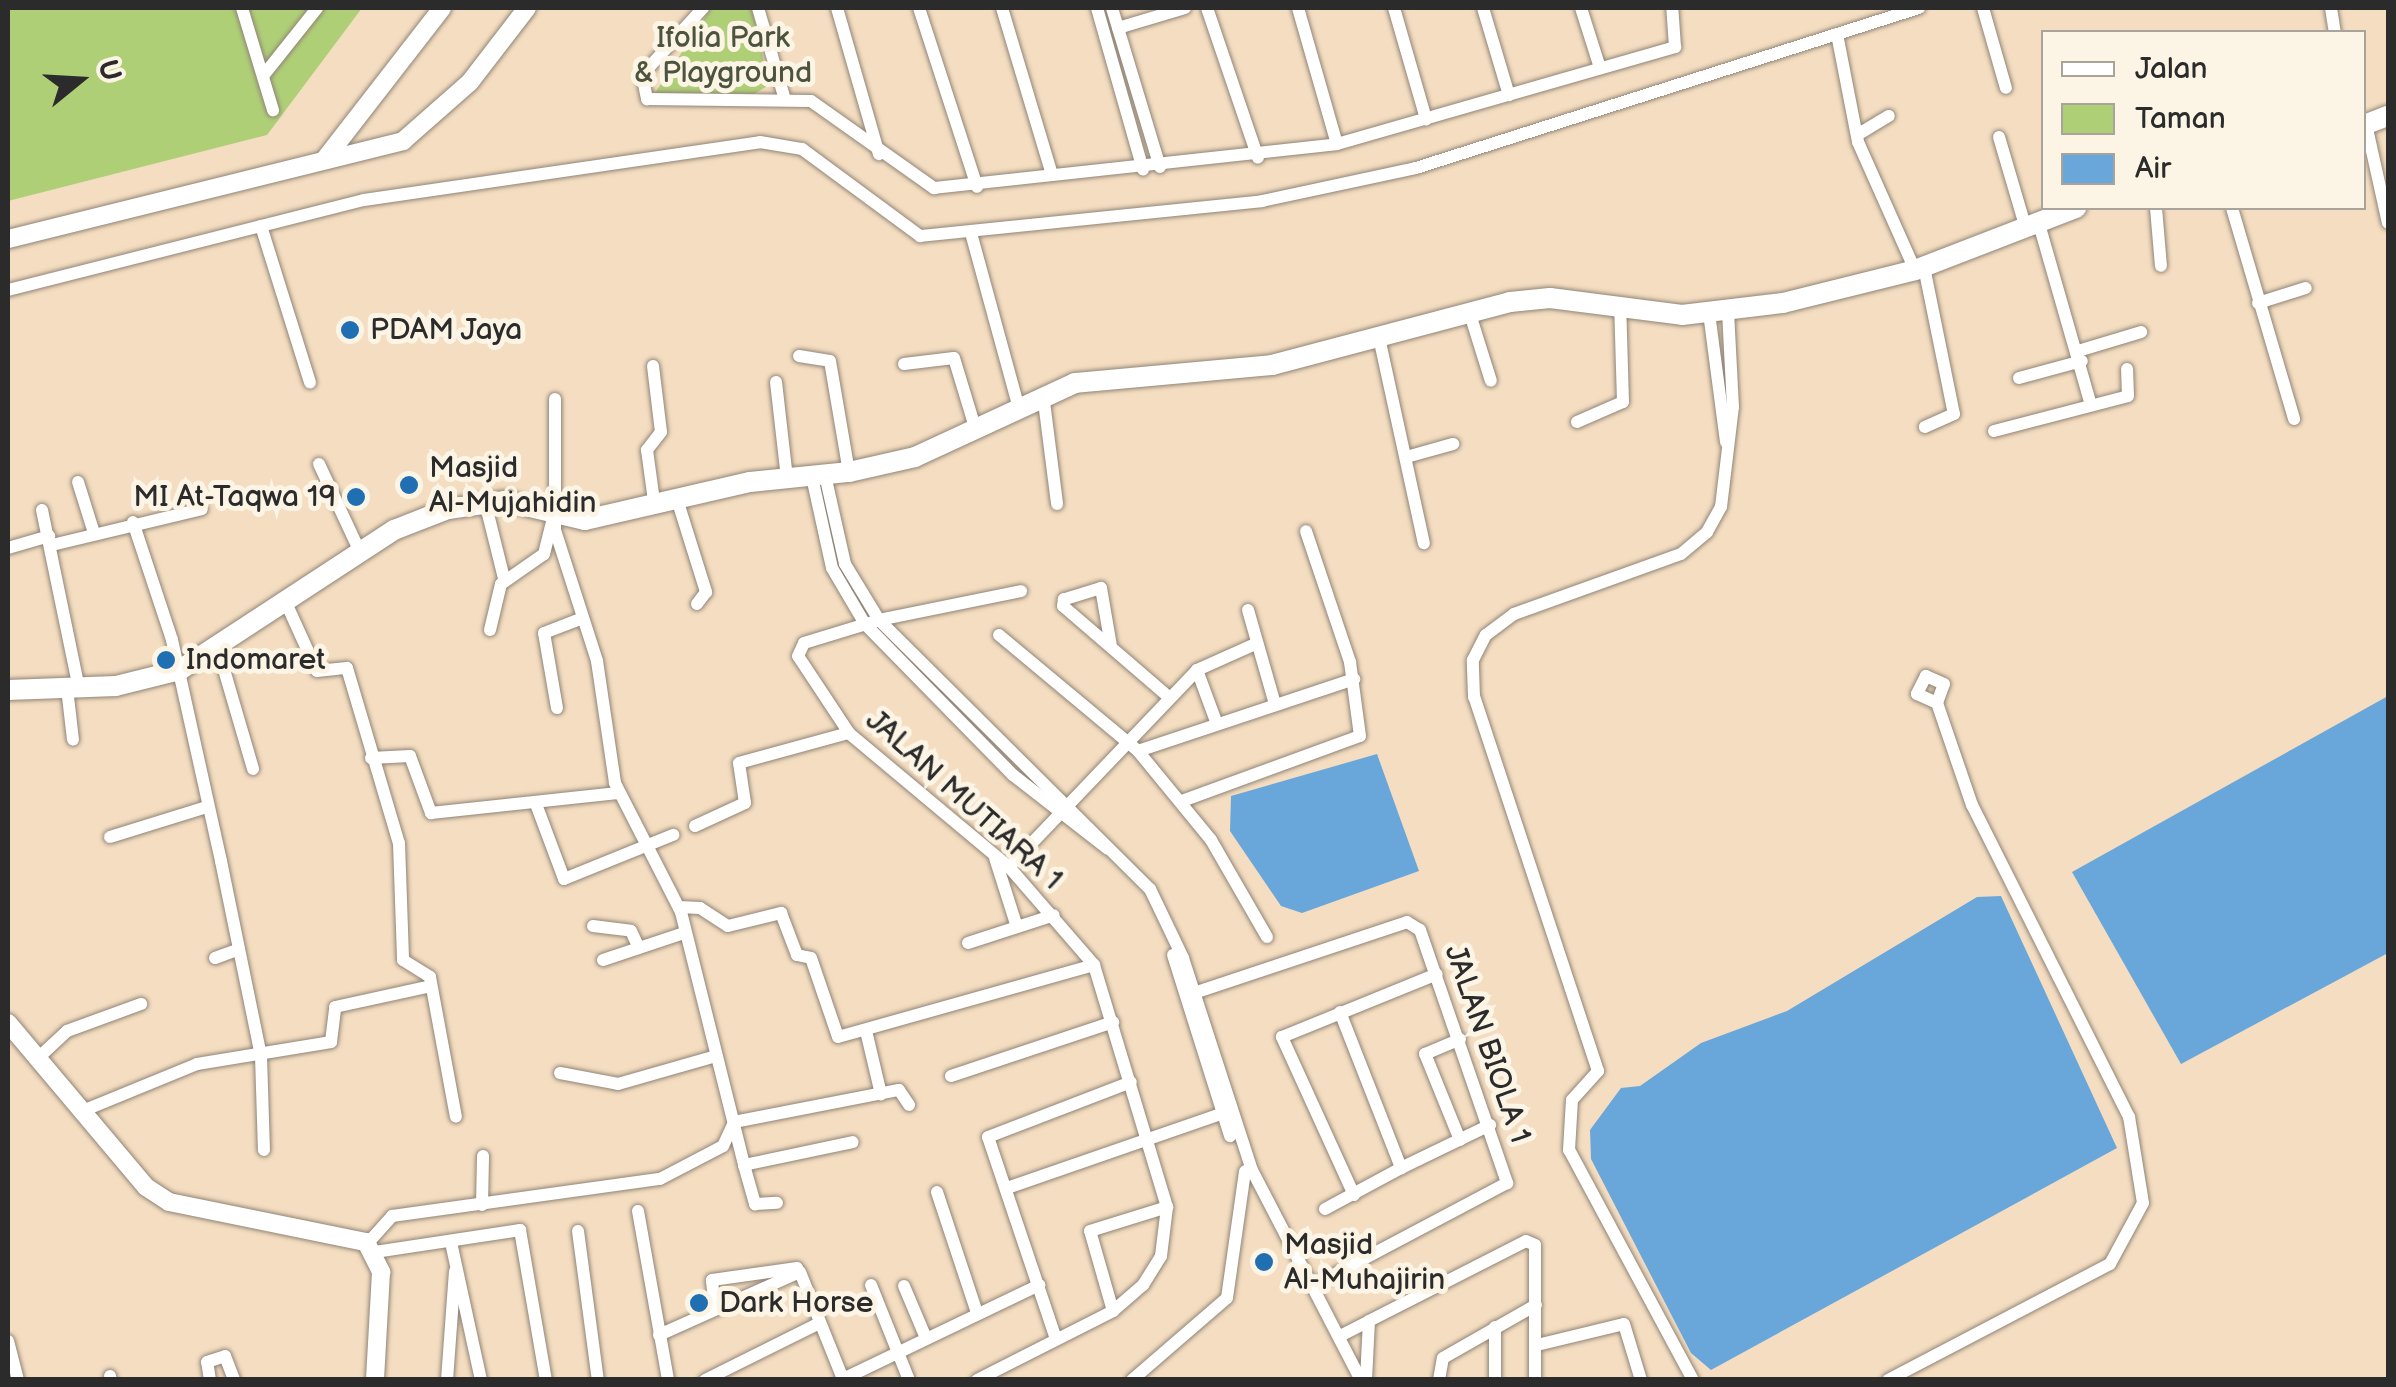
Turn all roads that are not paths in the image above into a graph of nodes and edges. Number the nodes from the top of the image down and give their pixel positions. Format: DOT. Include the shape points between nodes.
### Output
graph roads {
  1 [pos="242,8"];
  2 [pos="298,8"];
  3 [pos="317,8"];
  4 [pos="442,8"];
  5 [pos="527,8"];
  6 [pos="704,8"];
  7 [pos="758,8"];
  8 [pos="837,8"];
  9 [pos="919,8"];
  10 [pos="1002,8"];
  11 [pos="1097,8"];
  12 [pos="1112,8"];
  13 [pos="1184,8"];
  14 [pos="1207,8"];
  15 [pos="1298,8"];
  16 [pos="1394,8"];
  17 [pos="1483,8"];
  18 [pos="1580,8"];
  19 [pos="1672,8"];
  20 [pos="1919,8"];
  21 [pos="1983,8"];
  22 [pos="303,25"];
  23 [pos="1118,28"];
  24 [pos="1837,34"];
  25 [pos="1600,68"];
  26 [pos="263,76"];
  27 [pos="2006,88"];
  28 [pos="1509,94"];
  29 [pos="785,100"];
  30 [pos="274,110"];
  31 [pos="1889,116"];
  32 [pos="1426,119"];
  33 [pos="2366,128"];
  34 [pos="1857,135"];
  35 [pos="1999,138"];
  36 [pos="1337,144"];
  37 [pos="879,155"];
  38 [pos="1258,158"];
  39 [pos="325,160"];
  40 [pos="1160,166"];
  41 [pos="1143,170"];
  42 [pos="1052,175"];
  43 [pos="977,187"];
  44 [pos="2071,210"];
  45 [pos="2156,210"];
  46 [pos="2233,210"];
  47 [pos="2388,224"];
  48 [pos="261,226"];
  49 [pos="2032,226"];
  50 [pos="972,233"];
  51 [pos="8,239"];
  52 [pos="2161,266"];
  53 [pos="1919,269"];
  54 [pos="2306,288"];
  55 [pos="8,290"];
  56 [pos="1620,303"];
  57 [pos="2258,303"];
  58 [pos="1470,311"];
  59 [pos="1719,312"];
  60 [pos="2141,332"];
  61 [pos="1380,342"];
  62 [pos="800,356"];
  63 [pos="2080,356"];
  64 [pos="904,364"];
  65 [pos="653,366"];
  66 [pos="2128,369"];
  67 [pos="2018,378"];
  68 [pos="1491,381"];
  69 [pos="310,382"];
  70 [pos="776,382"];
  71 [pos="1732,388"];
  72 [pos="1715,389"];
  73 [pos="1043,394"];
  74 [pos="555,399"];
  75 [pos="1018,406"];
  76 [pos="2091,406"];
  77 [pos="2294,419"];
  78 [pos="1577,422"];
  79 [pos="975,427"];
  80 [pos="1925,428"];
  81 [pos="1994,431"];
  82 [pos="1453,444"];
  83 [pos="1728,450"];
  84 [pos="1410,456"];
  85 [pos="319,464"];
  86 [pos="849,472"];
  87 [pos="818,476"];
  88 [pos="787,479"];
  89 [pos="78,482"];
  90 [pos="676,496"];
  91 [pos="654,501"];
  92 [pos="484,502"];
  93 [pos="1057,504"];
  94 [pos="202,509"];
  95 [pos="42,510"];
  96 [pos="554,519"];
  97 [pos="134,522"];
  98 [pos="1306,531"];
  99 [pos="94,533"];
  100 [pos="50,540"];
  101 [pos="1424,543"];
  102 [pos="8,548"];
  103 [pos="361,554"];
  104 [pos="838,566"];
  105 [pos="504,578"];
  106 [pos="1021,590"];
  107 [pos="697,604"];
  108 [pos="287,605"];
  109 [pos="1248,610"];
  110 [pos="581,619"];
  111 [pos="879,620"];
  112 [pos="864,624"];
  113 [pos="490,630"];
  114 [pos="999,635"];
  115 [pos="1255,644"];
  116 [pos="1111,646"];
  117 [pos="218,650"];
  118 [pos="180,670"];
  119 [pos="1197,670"];
  120 [pos="1354,679"];
  121 [pos="74,688"];
  122 [pos="8,690"];
  123 [pos="1170,698"];
  124 [pos="1937,703"];
  125 [pos="1274,704"];
  126 [pos="556,708"];
  127 [pos="1217,724"];
  128 [pos="849,733"];
  129 [pos="73,740"];
  130 [pos="1134,747"];
  131 [pos="371,758"];
  132 [pos="253,768"];
  133 [pos="618,793"];
  134 [pos="1182,801"];
  135 [pos="1072,802"];
  136 [pos="536,804"];
  137 [pos="207,807"];
  138 [pos="1060,812"];
  139 [pos="695,826"];
  140 [pos="673,835"];
  141 [pos="110,838"];
  142 [pos="642,846"];
  143 [pos="995,857"];
  144 [pos="1009,867"];
  145 [pos="679,907"];
  146 [pos="1054,916"];
  147 [pos="593,926"];
  148 [pos="1017,927"];
  149 [pos="684,933"];
  150 [pos="1267,937"];
  151 [pos="968,944"];
  152 [pos="638,946"];
  153 [pos="237,950"];
  154 [pos="215,958"];
  155 [pos="603,960"];
  156 [pos="1094,965"];
  157 [pos="1438,974"];
  158 [pos="432,986"];
  159 [pos="1191,994"];
  160 [pos="141,1004"];
  161 [pos="1340,1012"];
  162 [pos="1113,1022"];
  163 [pos="8,1023"];
  164 [pos="867,1035"];
  165 [pos="1460,1039"];
  166 [pos="261,1056"];
  167 [pos="716,1056"];
  168 [pos="37,1059"];
  169 [pos="560,1073"];
  170 [pos="950,1076"];
  171 [pos="1131,1082"];
  172 [pos="880,1094"];
  173 [pos="908,1105"];
  174 [pos="80,1112"];
  175 [pos="1220,1114"];
  176 [pos="456,1117"];
  177 [pos="734,1122"];
  178 [pos="1490,1125"];
  179 [pos="1147,1140"];
  180 [pos="1460,1140"];
  181 [pos="853,1142"];
  182 [pos="264,1150"];
  183 [pos="483,1156"];
  184 [pos="744,1165"];
  185 [pos="1401,1168"];
  186 [pos="1248,1170"];
  187 [pos="1008,1188"];
  188 [pos="937,1192"];
  189 [pos="1354,1195"];
  190 [pos="777,1202"];
  191 [pos="482,1205"];
  192 [pos="1168,1207"];
  193 [pos="638,1210"];
  194 [pos="1325,1210"];
  195 [pos="578,1232"];
  196 [pos="452,1247"];
  197 [pos="376,1248"];
  198 [pos="456,1269"];
  199 [pos="800,1272"];
  200 [pos="1039,1285"];
  201 [pos="872,1286"];
  202 [pos="904,1286"];
  203 [pos="1314,1286"];
  204 [pos="1536,1305"];
  205 [pos="715,1306"];
  206 [pos="976,1310"];
  207 [pos="1113,1312"];
  208 [pos="1369,1321"];
  209 [pos="818,1324"];
  210 [pos="1495,1327"];
  211 [pos="659,1335"];
  212 [pos="1340,1336"];
  213 [pos="926,1338"];
  214 [pos="1056,1338"];
  215 [pos="8,1341"];
  216 [pos="1537,1345"];
  217 [pos="896,1353"];
  218 [pos="842,1379"];
  219 [pos="18,1380"];
  220 [pos="210,1380"];
  221 [pos="234,1380"];
  222 [pos="376,1380"];
  223 [pos="448,1380"];
  224 [pos="481,1380"];
  225 [pos="546,1380"];
  226 [pos="598,1380"];
  227 [pos="668,1380"];
  228 [pos="706,1380"];
  229 [pos="909,1380"];
  230 [pos="978,1380"];
  231 [pos="1132,1380"];
  232 [pos="1364,1380"];
  233 [pos="1439,1380"];
  234 [pos="1495,1380"];
  235 [pos="1535,1380"];
  236 [pos="1641,1380"];
  237 [pos="1694,1380"];
  238 [pos="1888,1380"];
  1 -- 26 [label="street"];
  2 -- 22 [label="street"];
  3 -- 22 [label="street"];
  4 -- 39 [label="street"];
  5 -- 39 [label="street" via="418,131"];
  6 -- 29 [label="street" via="642,75 647,99"];
  7 -- 29 [label="street"];
  8 -- 37 [label="street"];
  9 -- 43 [label="street"];
  10 -- 42 [label="street"];
  11 -- 41 [label="street"];
  12 -- 23 [label="street"];
  13 -- 23 [label="street"];
  14 -- 38 [label="street"];
  15 -- 36 [label="street"];
  16 -- 32 [label="street"];
  17 -- 28 [label="street"];
  18 -- 25 [label="street"];
  19 -- 25 [label="street" via="1679,42"];
  20 -- 24 [label="street"];
  21 -- 27 [label="street"];
  22 -- 26 [label="street"];
  23 -- 40 [label="street"];
  24 -- 34 [label="street"];
  24 -- 50 [label="street" via="1321,191"];
  25 -- 28 [label="street"];
  26 -- 30 [label="street"];
  28 -- 32 [label="street"];
  29 -- 37 [label="street" via="826,108"];
  31 -- 34 [label="street"];
  32 -- 36 [label="street"];
  33 -- 47 [label="street"];
  34 -- 53 [label="street"];
  35 -- 49 [label="street"];
  36 -- 38 [label="street"];
  37 -- 43 [label="street" via="925,185"];
  38 -- 40 [label="street"];
  39 -- 51 [label="street"];
  40 -- 41 [label="street"];
  41 -- 42 [label="street"];
  42 -- 43 [label="street"];
  44 -- 49 [label="main road"];
  45 -- 52 [label="street"];
  46 -- 57 [label="street"];
  48 -- 50 [label="street" via="595,160 760,142 802,149 834,168 908,234"];
  48 -- 55 [label="street"];
  48 -- 69 [label="street"];
  49 -- 53 [label="main road"];
  49 -- 63 [label="street"];
  50 -- 75 [label="street"];
  53 -- 59 [label="main road"];
  53 -- 80 [label="street" via="1954,414"];
  54 -- 57 [label="street"];
  56 -- 58 [label="main road" via="1550,298"];
  56 -- 59 [label="main road"];
  56 -- 78 [label="street" via="1622,402"];
  57 -- 77 [label="street"];
  58 -- 61 [label="main road"];
  58 -- 68 [label="street"];
  59 -- 71 [label="street"];
  59 -- 72 [label="street"];
  60 -- 63 [label="street"];
  61 -- 73 [label="main road"];
  61 -- 84 [label="street"];
  62 -- 86 [label="street" via="830,362"];
  63 -- 67 [label="street"];
  63 -- 76 [label="street"];
  64 -- 79 [label="street" via="954,358"];
  65 -- 91 [label="street" via="661,432 647,450"];
  66 -- 76 [label="street" via="2128,396"];
  70 -- 88 [label="street"];
  71 -- 72 [label="street"];
  71 -- 83 [label="street"];
  72 -- 83 [label="street"];
  73 -- 75 [label="main road"];
  73 -- 93 [label="street"];
  74 -- 96 [label="street"];
  75 -- 79 [label="main road"];
  76 -- 81 [label="street"];
  79 -- 86 [label="main road" via="915,457"];
  82 -- 84 [label="street"];
  83 -- 237 [label="street" via="1721,507 1707,532 1681,554 1514,614 1486,635 1473,660 1474,697 1598,1072 1572,1100 1569,1150"];
  84 -- 101 [label="street"];
  85 -- 103 [label="street"];
  86 -- 87 [label="main road"];
  87 -- 88 [label="main road"];
  87 -- 104 [label="street"];
  88 -- 90 [label="main road"];
  89 -- 99 [label="street"];
  90 -- 91 [label="main road"];
  90 -- 107 [label="street" via="706,592"];
  91 -- 96 [label="main road"];
  92 -- 96 [label="main road"];
  92 -- 103 [label="main road" via="406,524"];
  92 -- 105 [label="street"];
  94 -- 97 [label="street"];
  95 -- 100 [label="street"];
  96 -- 105 [label="street" via="544,554"];
  96 -- 110 [label="street"];
  97 -- 99 [label="street"];
  97 -- 118 [label="street"];
  98 -- 120 [label="street"];
  99 -- 100 [label="street"];
  100 -- 102 [label="street"];
  100 -- 121 [label="street"];
  103 -- 108 [label="main road"];
  104 -- 111 [label="street"];
  104 -- 112 [label="street"];
  105 -- 113 [label="street"];
  106 -- 111 [label="street, JALAN MUTIARA 1"];
  108 -- 117 [label="main road"];
  108 -- 131 [label="street" via="317,670 347,668"];
  109 -- 115 [label="street"];
  110 -- 126 [label="street" via="544,632"];
  110 -- 133 [label="street" via="602,685"];
  111 -- 112 [label="street, JALAN MUTIARA 1"];
  111 -- 135 [label="street"];
  112 -- 128 [label="street, JALAN MUTIARA 1" via="798,650 803,674"];
  112 -- 138 [label="street" via="922,691"];
  114 -- 130 [label="street"];
  115 -- 119 [label="street"];
  115 -- 125 [label="street"];
  116 -- 116 [label="street" via="1101,588 1063,606"];
  116 -- 123 [label="street"];
  117 -- 118 [label="main road"];
  117 -- 132 [label="street"];
  118 -- 121 [label="main road"];
  118 -- 137 [label="street"];
  119 -- 123 [label="street"];
  119 -- 127 [label="street"];
  120 -- 125 [label="street"];
  120 -- 134 [label="street" via="1356,741"];
  121 -- 122 [label="main road"];
  121 -- 129 [label="street"];
  123 -- 130 [label="street"];
  124 -- 238 [label="street" via="1972,805 2129,1117 2143,1203 2110,1264"];
  125 -- 127 [label="street"];
  127 -- 130 [label="street"];
  128 -- 139 [label="street" via="739,763 745,802"];
  128 -- 143 [label="street, JALAN MUTIARA 1"];
  130 -- 134 [label="street"];
  130 -- 135 [label="street"];
  131 -- 136 [label="street" via="410,756 431,812"];
  131 -- 158 [label="street" via="399,843 402,960 427,972"];
  133 -- 136 [label="street"];
  133 -- 142 [label="street"];
  134 -- 150 [label="street"];
  135 -- 138 [label="street"];
  135 -- 159 [label="street" via="1150,889"];
  136 -- 142 [label="street" via="564,878"];
  137 -- 141 [label="street"];
  137 -- 153 [label="street"];
  138 -- 144 [label="street"];
  138 -- 159 [label="street" via="1137,883"];
  140 -- 142 [label="street"];
  142 -- 145 [label="street"];
  143 -- 144 [label="street, JALAN MUTIARA 1"];
  143 -- 148 [label="street"];
  144 -- 146 [label="street, JALAN MUTIARA 1"];
  145 -- 149 [label="street"];
  145 -- 164 [label="street" via="700,908 728,926 782,913 797,955 812,960 836,1035"];
  146 -- 148 [label="street"];
  146 -- 156 [label="street, JALAN MUTIARA 1"];
  147 -- 152 [label="street" via="631,931"];
  148 -- 151 [label="street"];
  149 -- 152 [label="street"];
  149 -- 167 [label="street"];
  152 -- 155 [label="street"];
  153 -- 154 [label="street"];
  153 -- 166 [label="street"];
  156 -- 162 [label="street, JALAN MUTIARA 1"];
  156 -- 164 [label="street"];
  157 -- 159 [label="street, JALAN BIOLA 1" via="1415,922"];
  157 -- 161 [label="street"];
  157 -- 165 [label="street, JALAN BIOLA 1"];
  158 -- 166 [label="street" via="335,1006 334,1041"];
  158 -- 176 [label="street"];
  159 -- 175 [label="street"];
  159 -- 186 [label="street"];
  160 -- 168 [label="street" via="66,1031"];
  161 -- 185 [label="street"];
  161 -- 189 [label="street" via="1282,1037"];
  162 -- 170 [label="street"];
  162 -- 171 [label="street, JALAN MUTIARA 1"];
  163 -- 168 [label="street"];
  164 -- 172 [label="street"];
  165 -- 178 [label="street, JALAN BIOLA 1"];
  165 -- 180 [label="street" via="1425,1054"];
  166 -- 174 [label="street" via="182,1068"];
  166 -- 182 [label="street"];
  167 -- 169 [label="street" via="618,1084"];
  167 -- 177 [label="street"];
  168 -- 174 [label="street"];
  171 -- 179 [label="street, JALAN MUTIARA 1"];
  171 -- 187 [label="street" via="989,1134"];
  172 -- 173 [label="street" via="903,1091"];
  172 -- 177 [label="street"];
  174 -- 197 [label="street" via="169,1202 302,1222"];
  175 -- 179 [label="street"];
  175 -- 186 [label="street"];
  177 -- 184 [label="street"];
  177 -- 191 [label="street" via="722,1146 660,1178"];
  178 -- 180 [label="street"];
  178 -- 203 [label="street, JALAN BIOLA 1" via="1508,1183"];
  179 -- 187 [label="street"];
  179 -- 192 [label="street, JALAN MUTIARA 1"];
  180 -- 185 [label="street"];
  181 -- 184 [label="street"];
  183 -- 191 [label="street"];
  184 -- 190 [label="street" via="755,1204"];
  185 -- 189 [label="street"];
  186 -- 203 [label="street"];
  186 -- 231 [label="street" via="1227,1298"];
  187 -- 200 [label="street"];
  188 -- 206 [label="street"];
  189 -- 194 [label="street"];
  191 -- 197 [label="street" via="392,1216"];
  192 -- 207 [label="street, JALAN MUTIARA 1" via="1154,1273"];
  192 -- 207 [label="street" via="1090,1230"];
  193 -- 211 [label="street"];
  195 -- 226 [label="street"];
  196 -- 197 [label="street"];
  196 -- 198 [label="street"];
  196 -- 225 [label="street" via="520,1230"];
  197 -- 222 [label="street"];
  198 -- 223 [label="street"];
  198 -- 224 [label="street"];
  199 -- 205 [label="street"];
  199 -- 205 [label="street" via="712,1280"];
  199 -- 209 [label="street"];
  200 -- 206 [label="street"];
  200 -- 214 [label="street"];
  201 -- 217 [label="street"];
  202 -- 213 [label="street"];
  203 -- 212 [label="street"];
  204 -- 208 [label="street" via="1535,1244"];
  204 -- 210 [label="street"];
  204 -- 216 [label="street"];
  205 -- 211 [label="street"];
  206 -- 213 [label="street"];
  207 -- 214 [label="street, JALAN MUTIARA 1"];
  208 -- 212 [label="street"];
  208 -- 232 [label="street"];
  209 -- 218 [label="street"];
  209 -- 228 [label="street"];
  210 -- 233 [label="street" via="1443,1358"];
  210 -- 234 [label="street"];
  211 -- 227 [label="street"];
  212 -- 232 [label="street"];
  213 -- 217 [label="street"];
  214 -- 230 [label="street, JALAN MUTIARA 1"];
  215 -- 219 [label="street"];
  216 -- 235 [label="street"];
  216 -- 236 [label="street" via="1624,1324"];
  217 -- 218 [label="street"];
  217 -- 229 [label="street"];
  220 -- 221 [label="street" via="207,1362 225,1356"];
}
